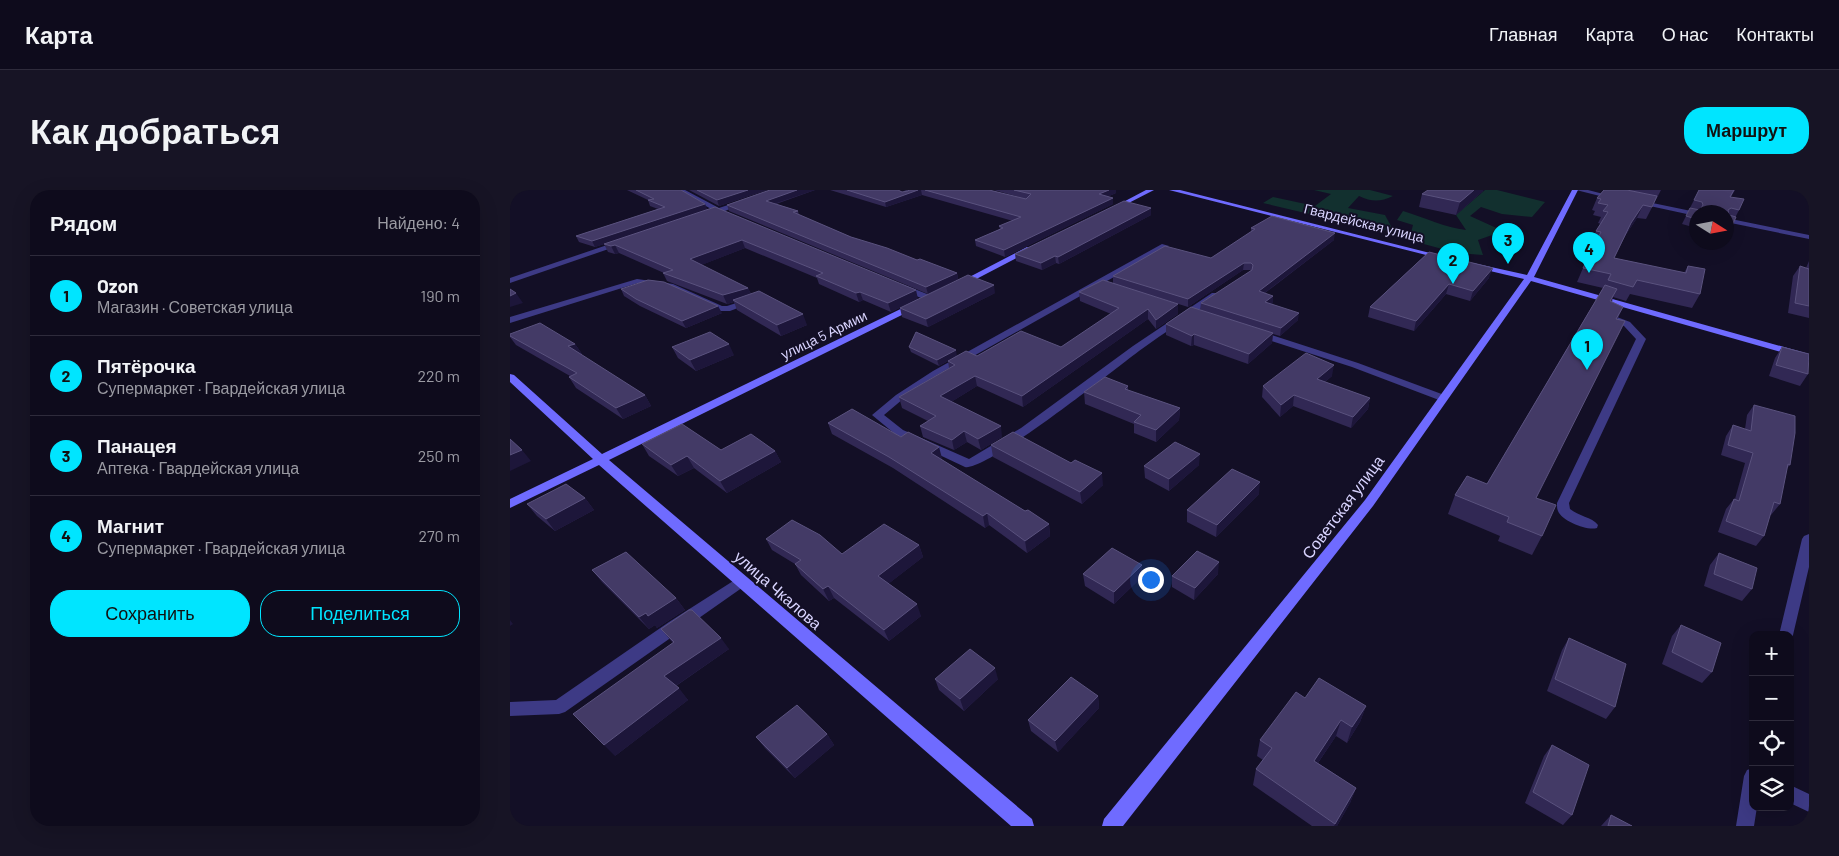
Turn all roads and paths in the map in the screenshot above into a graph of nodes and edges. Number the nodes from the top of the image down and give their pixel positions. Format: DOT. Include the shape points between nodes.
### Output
graph roads {
  1 [pos="680,190"];
  2 [pos="1151,190"];
  3 [pos="1172,190"];
  4 [pos="1574,190"];
  5 [pos="1579,190"];
  6 [pos="753,199"];
  7 [pos="1624,199"];
  8 [pos="1633,201"];
  9 [pos="719,211"];
  10 [pos="1106,212"];
  11 [pos="1689,213"];
  12 [pos="728,214"];
  13 [pos="701,217"];
  14 [pos="1734,222"];
  15 [pos="1809,237"];
  16 [pos="628,241"];
  17 [pos="1036,246"];
  18 [pos="1164,246"];
  19 [pos="1452,259"];
  20 [pos="1471,264"];
  21 [pos="1529,278"];
  22 [pos="510,281"];
  23 [pos="893,283"];
  24 [pos="1222,290"];
  25 [pos="938,294"];
  26 [pos="765,297"];
  27 [pos="1618,303"];
  28 [pos="510,320"];
  29 [pos="1245,330"];
  30 [pos="1809,357"];
  31 [pos="510,378"];
  32 [pos="1443,398"];
  33 [pos="600,460"];
  34 [pos="510,504"];
  35 [pos="1592,525"];
  36 [pos="1809,539"];
  37 [pos="741,581"];
  38 [pos="1787,631"];
  39 [pos="510,709"];
  40 [pos="1794,796"];
  41 [pos="1749,798"];
  42 [pos="1809,803"];
  43 [pos="1025,826"];
  44 [pos="1111,826"];
  45 [pos="1744,826"];
  1 -- 9 [label="street"];
  2 -- 10 [label="main road"];
  3 -- 19 [label="main road, Гвардейская улица"];
  4 -- 21 [label="main road, Советская улица"];
  5 -- 7 [label="street"];
  6 -- 9 [label="street"];
  8 -- 11 [label="street"];
  9 -- 12 [label="street"];
  9 -- 13 [label="street"];
  14 -- 15 [label="street"];
  16 -- 22 [label="street"];
  17 -- 25 [label="main road, улица 5 Армии"];
  18 -- 24 [label="street" via="1106,285 1079,292 944,369 898,397 877,415 899,432 970,464 1066,402 1161,330"];
  20 -- 21 [label="main road"];
  21 -- 27 [label="main road"];
  21 -- 32 [label="main road, Советская улица"];
  23 -- 25 [label="street"];
  25 -- 33 [label="main road, улица 5 Армии"];
  26 -- 28 [label="street" via="727,309 671,284 655,280 637,281"];
  27 -- 30 [label="main road"];
  27 -- 35 [label="street" via="1608,317 1627,324 1641,339 1563,504 1564,511 1573,518"];
  29 -- 32 [label="street" via="1355,365"];
  31 -- 33 [label="main road, улица Чкалова"];
  32 -- 44 [label="main road, Советская улица" via="1369,503"];
  33 -- 34 [label="main road, улица 5 Армии"];
  33 -- 37 [label="main road, улица Чкалова"];
  36 -- 38 [label="street"];
  37 -- 39 [label="street" via="558,707"];
  37 -- 43 [label="main road, улица Чкалова"];
  40 -- 42 [label="street"];
  41 -- 45 [label="street"];
}
